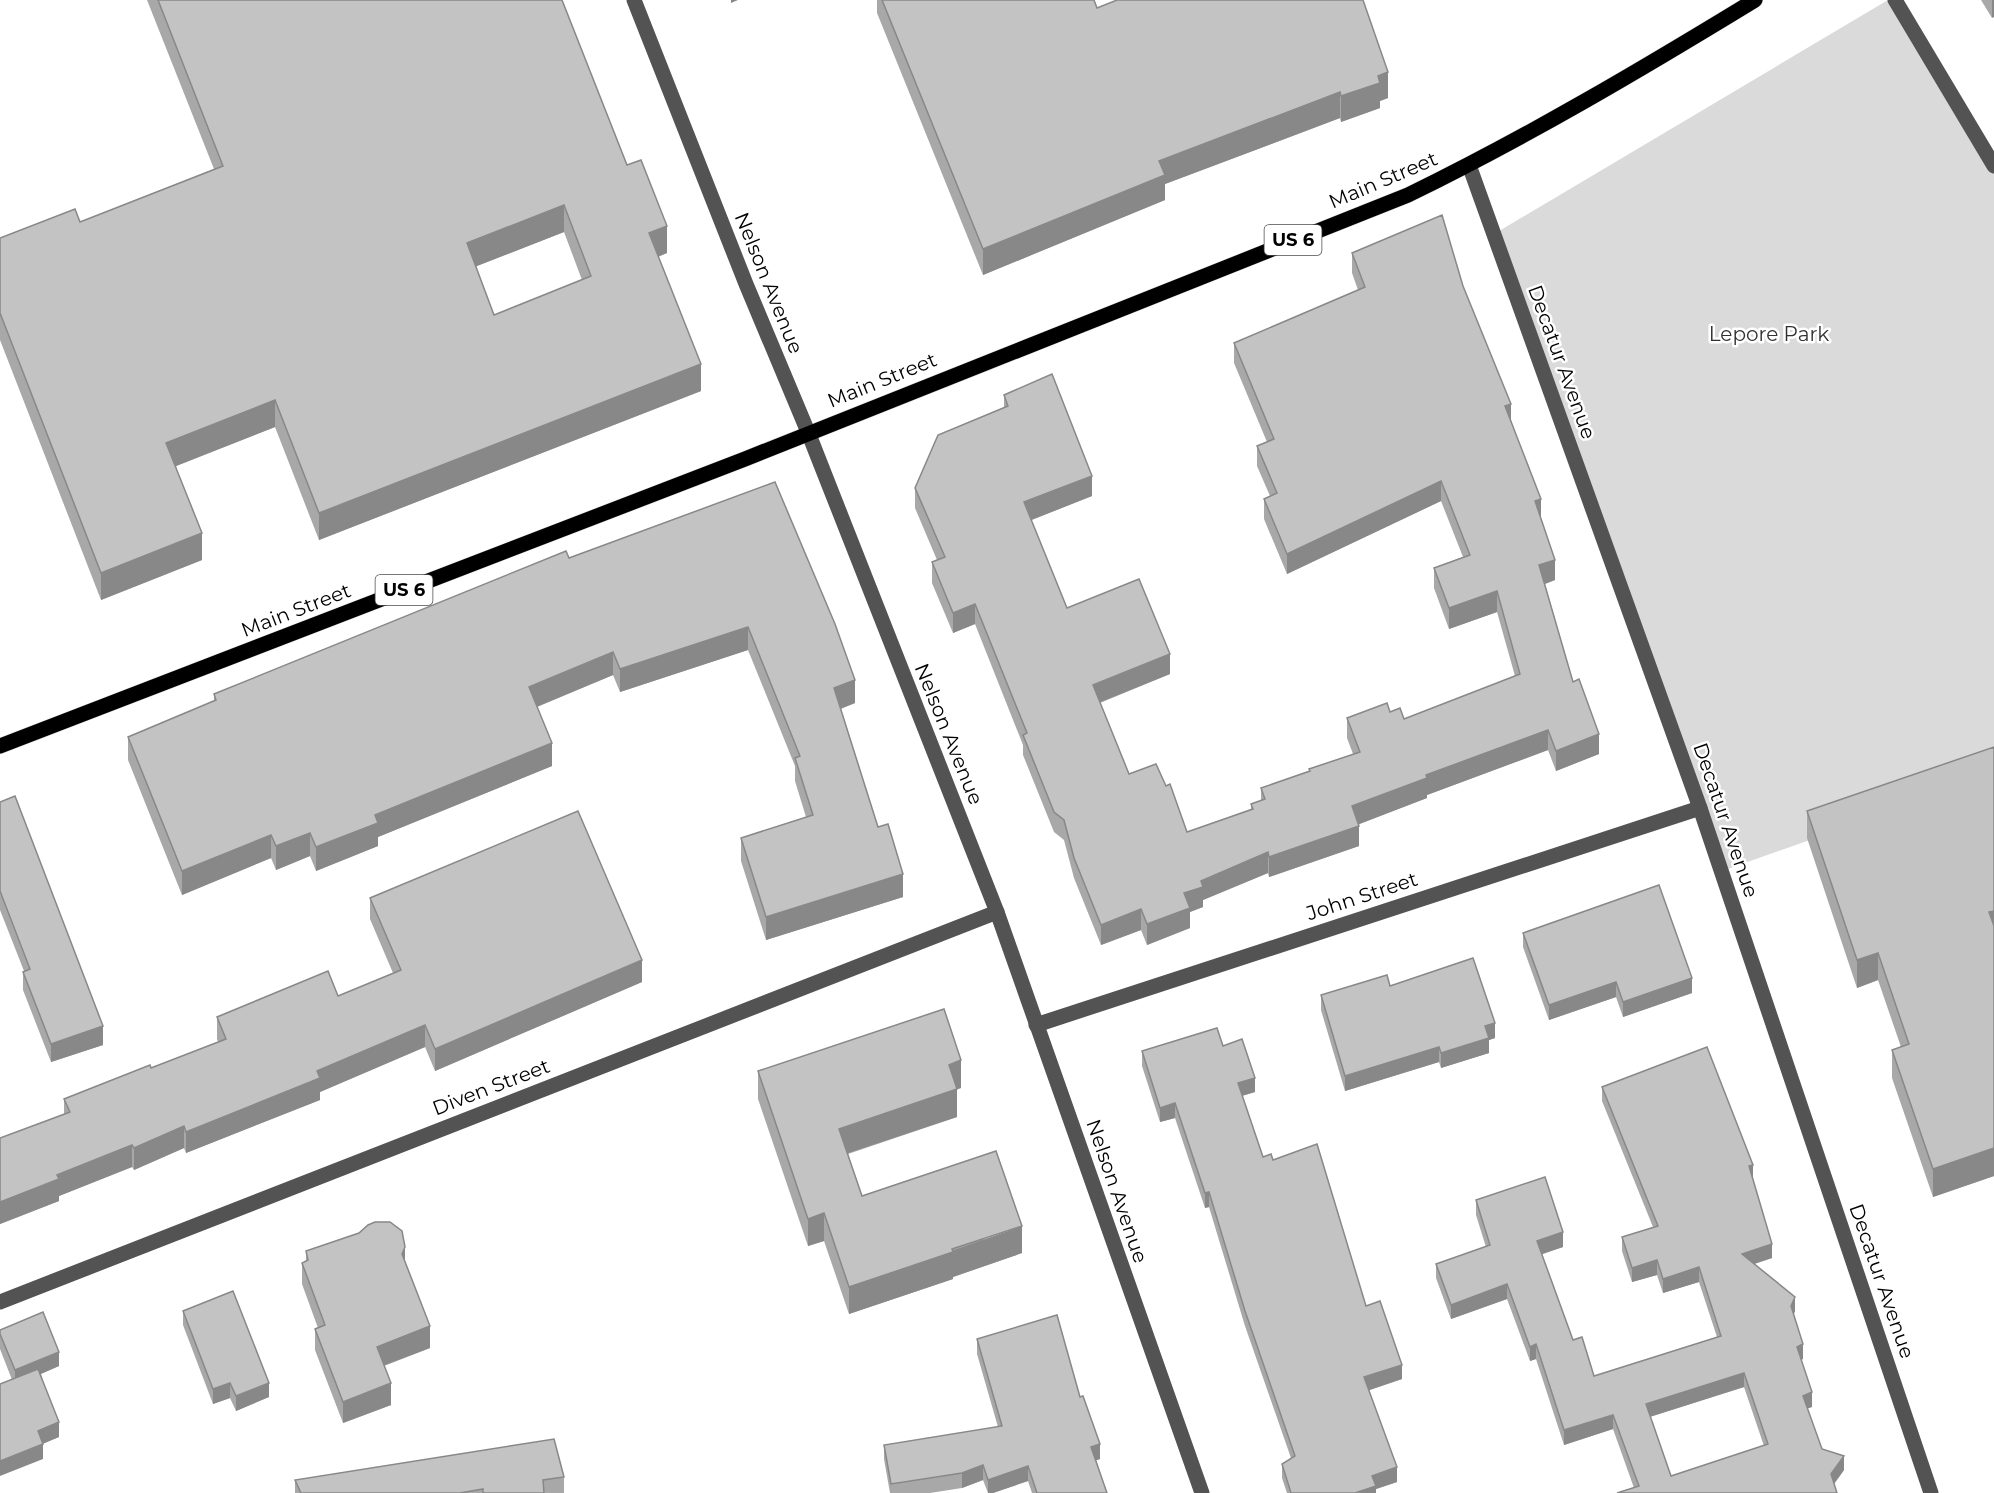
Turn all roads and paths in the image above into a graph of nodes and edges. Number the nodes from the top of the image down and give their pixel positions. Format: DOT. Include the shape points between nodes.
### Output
graph roads {
  1 [pos="634,0"];
  2 [pos="1755,0"];
  3 [pos="1895,0"];
  4 [pos="1469,165"];
  5 [pos="1994,166"];
  6 [pos="808,432"];
  7 [pos="0,746"];
  8 [pos="1700,808"];
  9 [pos="997,912"];
  10 [pos="1036,1025"];
  11 [pos="0,1302"];
  12 [pos="1202,1493"];
  13 [pos="1931,1493"];
  1 -- 6 [label="street, Nelson Avenue"];
  2 -- 4 [label="main road, Main Street / US 6"];
  3 -- 5 [label="street"];
  4 -- 6 [label="main road, Main Street / US 6" via="1397,199"];
  4 -- 8 [label="street, Decatur Avenue"];
  6 -- 7 [label="main road, Main Street / US 6"];
  6 -- 9 [label="street, Nelson Avenue"];
  8 -- 10 [label="street, John Street"];
  8 -- 13 [label="street, Decatur Avenue"];
  9 -- 10 [label="street, Nelson Avenue"];
  9 -- 11 [label="street, Diven Street"];
  10 -- 12 [label="street, Nelson Avenue"];
}
